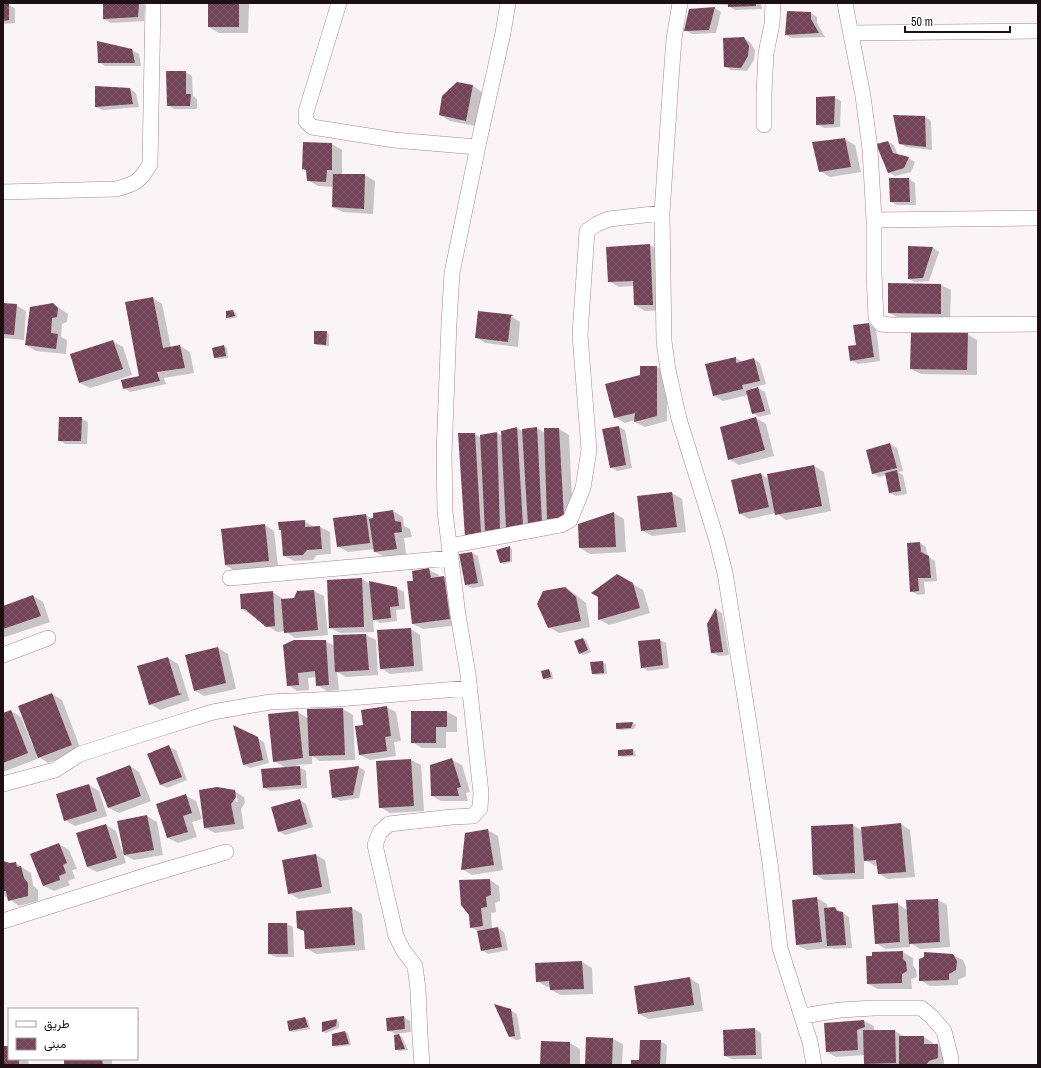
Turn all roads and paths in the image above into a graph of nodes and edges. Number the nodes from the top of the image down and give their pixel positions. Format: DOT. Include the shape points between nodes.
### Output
graph roads {
  1 [pos="154,3"];
  2 [pos="339,3"];
  3 [pos="508,3"];
  4 [pos="680,3"];
  5 [pos="773,3"];
  6 [pos="846,3"];
  7 [pos="1038,31"];
  8 [pos="851,32"];
  9 [pos="764,125"];
  10 [pos="478,147"];
  11 [pos="3,192"];
  12 [pos="662,213"];
  13 [pos="1038,218"];
  14 [pos="874,220"];
  15 [pos="1038,324"];
  16 [pos="450,552"];
  17 [pos="230,578"];
  18 [pos="48,638"];
  19 [pos="3,655"];
  20 [pos="470,688"];
  21 [pos="3,784"];
  22 [pos="226,852"];
  23 [pos="3,922"];
  24 [pos="803,1016"];
  25 [pos="422,1065"];
  26 [pos="814,1065"];
  27 [pos="951,1065"];
  1 -- 11 [label="street" via="150,164 143,178 130,186 116,189"];
  2 -- 10 [label="street" via="306,112 306,121 312,127 394,140"];
  3 -- 10 [label="street"];
  4 -- 12 [label="street" via="674,39"];
  5 -- 9 [label="street" via="766,53"];
  6 -- 8 [label="street"];
  7 -- 8 [label="street"];
  8 -- 14 [label="street" via="870,149"];
  10 -- 16 [label="street" via="452,273 449,316 444,455 445,512"];
  12 -- 16 [label="street" via="609,219 587,231 580,334 589,450 583,488 570,520 561,525"];
  12 -- 24 [label="street" via="664,341 668,370 679,419 725,573 770,863 780,948"];
  13 -- 14 [label="street"];
  14 -- 15 [label="street" via="876,318 881,324"];
  16 -- 17 [label="street"];
  16 -- 20 [label="street"];
  18 -- 19 [label="street"];
  20 -- 21 [label="street" via="270,702 213,712 80,754 55,770"];
  20 -- 25 [label="street" via="481,793 480,808 473,816 389,824 380,832 375,845 396,936 415,966"];
  22 -- 23 [label="street"];
  24 -- 26 [label="street"];
  24 -- 27 [label="street" via="840,1010 921,1008 944,1032"];
}
